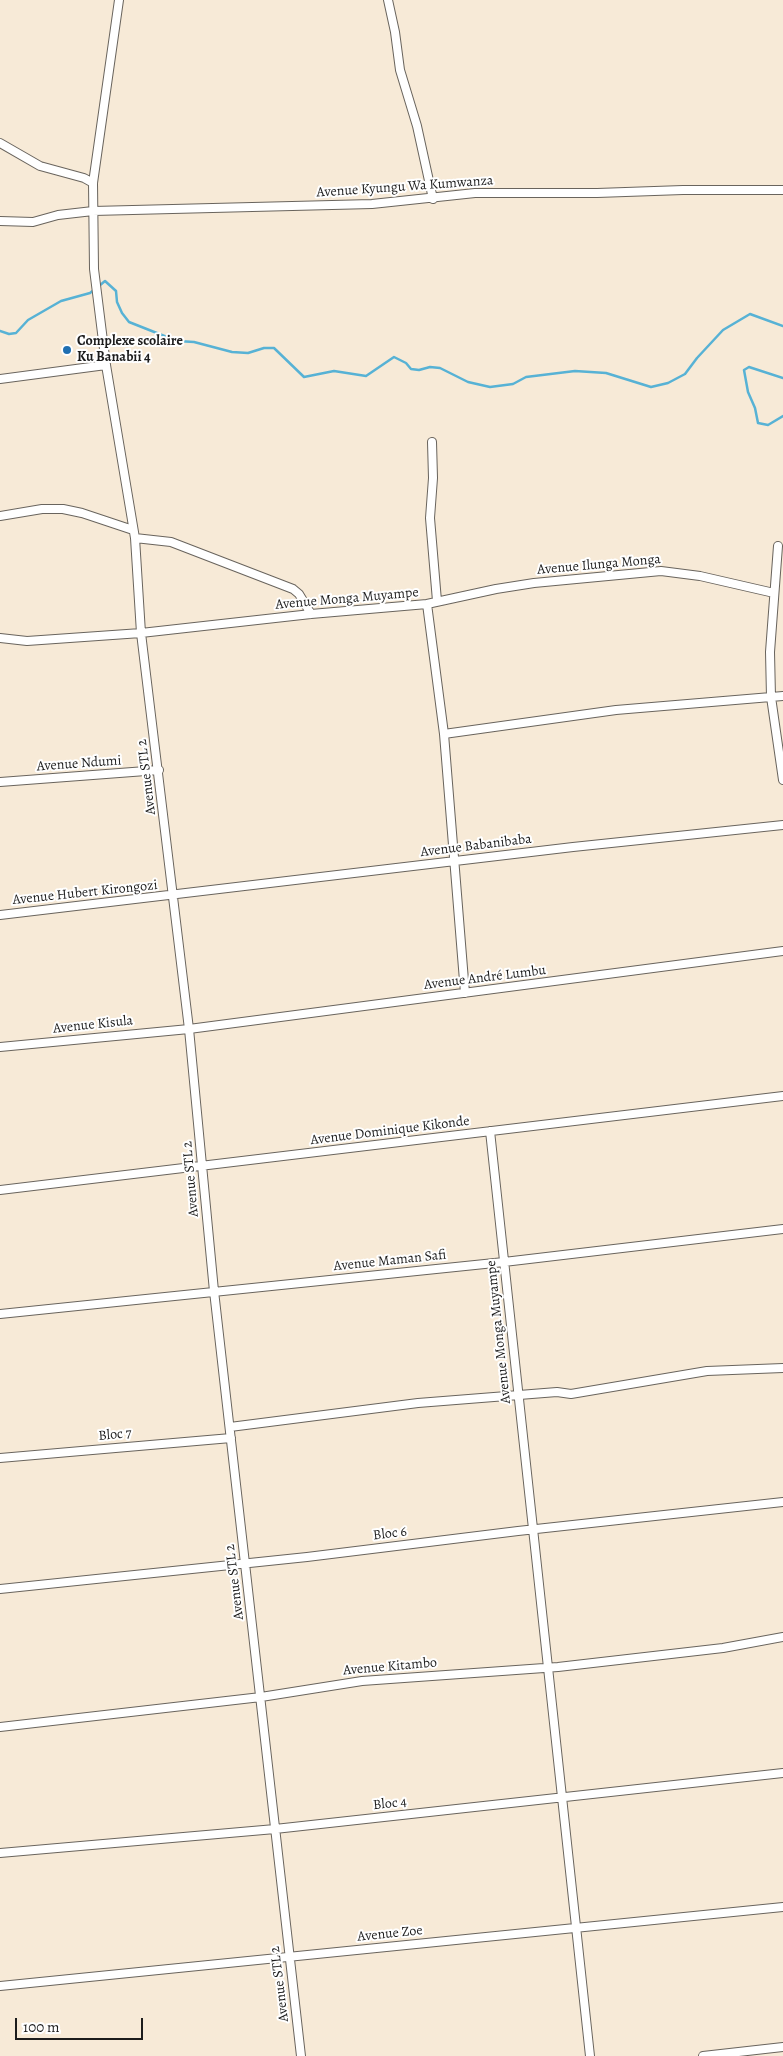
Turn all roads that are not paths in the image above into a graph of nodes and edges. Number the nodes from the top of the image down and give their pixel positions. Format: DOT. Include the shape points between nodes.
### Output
graph roads {
  1 [pos="119,0"];
  2 [pos="388,0"];
  3 [pos="0,144"];
  4 [pos="93,183"];
  5 [pos="783,190"];
  6 [pos="433,198"];
  7 [pos="93,211"];
  8 [pos="0,221"];
  9 [pos="106,365"];
  10 [pos="0,379"];
  11 [pos="432,442"];
  12 [pos="0,516"];
  13 [pos="134,534"];
  14 [pos="778,546"];
  15 [pos="774,593"];
  16 [pos="437,601"];
  17 [pos="427,604"];
  18 [pos="311,614"];
  19 [pos="141,633"];
  20 [pos="0,638"];
  21 [pos="783,696"];
  22 [pos="771,698"];
  23 [pos="444,734"];
  24 [pos="159,770"];
  25 [pos="783,780"];
  26 [pos="0,782"];
  27 [pos="783,825"];
  28 [pos="455,862"];
  29 [pos="173,896"];
  30 [pos="0,915"];
  31 [pos="783,951"];
  32 [pos="465,993"];
  33 [pos="189,1029"];
  34 [pos="0,1047"];
  35 [pos="783,1096"];
  36 [pos="490,1131"];
  37 [pos="202,1167"];
  38 [pos="0,1190"];
  39 [pos="783,1228"];
  40 [pos="504,1262"];
  41 [pos="214,1291"];
  42 [pos="0,1314"];
  43 [pos="783,1368"];
  44 [pos="518,1396"];
  45 [pos="230,1427"];
  46 [pos="231,1438"];
  47 [pos="0,1458"];
  48 [pos="783,1502"];
  49 [pos="534,1531"];
  50 [pos="245,1562"];
  51 [pos="0,1589"];
  52 [pos="783,1637"];
  53 [pos="550,1667"];
  54 [pos="261,1697"];
  55 [pos="0,1727"];
  56 [pos="783,1773"];
  57 [pos="562,1797"];
  58 [pos="275,1829"];
  59 [pos="0,1853"];
  60 [pos="783,1907"];
  61 [pos="577,1929"];
  62 [pos="290,1957"];
  63 [pos="0,1986"];
  64 [pos="783,2047"];
  65 [pos="301,2056"];
  66 [pos="590,2056"];
  67 [pos="703,2056"];
  1 -- 4 [label="street"];
  2 -- 6 [label="street" via="400,70"];
  3 -- 4 [label="street" via="40,166"];
  4 -- 7 [label="street"];
  5 -- 6 [label="street, Avenue Kyungu Wa Kumwanza" via="475,193"];
  6 -- 7 [label="street, Avenue Kyungu Wa Kumwanza" via="372,204"];
  7 -- 8 [label="street, Avenue Kyungu Wa Kumwanza" via="33,222"];
  7 -- 9 [label="street, Avenue STL 2" via="94,269"];
  9 -- 10 [label="street"];
  9 -- 13 [label="street, Avenue STL 2"];
  11 -- 16 [label="street" via="430,518"];
  12 -- 13 [label="street" via="42,509 63,510 82,513"];
  13 -- 18 [label="street" via="171,542 294,590"];
  13 -- 19 [label="street, Avenue STL 2"];
  14 -- 15 [label="street"];
  15 -- 16 [label="street, Avenue Ilunga Monga" via="700,576 661,571 534,583"];
  15 -- 22 [label="street"];
  16 -- 17 [label="street, Avenue Ilunga Monga"];
  17 -- 18 [label="street, Avenue Monga Muyampe"];
  17 -- 23 [label="street, Avenue Monga Muyampe"];
  18 -- 19 [label="street, Avenue Monga Muyampe"];
  19 -- 20 [label="street, Avenue Monga Muyampe" via="27,641"];
  19 -- 24 [label="street, Avenue STL 2"];
  21 -- 22 [label="street"];
  22 -- 23 [label="street" via="616,710"];
  22 -- 25 [label="street"];
  23 -- 28 [label="street, Avenue Monga Muyampe"];
  24 -- 26 [label="street, Avenue Ndumi"];
  24 -- 29 [label="street, Avenue STL 2"];
  27 -- 28 [label="street, Avenue Babanibaba"];
  28 -- 29 [label="street, Avenue Babanibaba"];
  28 -- 32 [label="street, Avenue Monga Muyampe"];
  29 -- 30 [label="street, Avenue Hubert Kirongozi"];
  29 -- 33 [label="street, Avenue STL 2"];
  31 -- 32 [label="street, Avenue André Lumbu"];
  32 -- 33 [label="street, Avenue André Lumbu"];
  33 -- 34 [label="street, Avenue Kisula"];
  33 -- 37 [label="street, Avenue STL 2"];
  35 -- 36 [label="street, Avenue Dominique Kikonde"];
  36 -- 37 [label="street, Avenue Dominique Kikonde"];
  36 -- 40 [label="street, Avenue Monga Muyampe"];
  37 -- 38 [label="street, Avenue Dominique Kikonde"];
  37 -- 41 [label="street, Avenue STL 2"];
  39 -- 40 [label="street, Avenue Maman Safi"];
  40 -- 41 [label="street, Avenue Maman Safi"];
  40 -- 44 [label="street, Avenue Monga Muyampe"];
  41 -- 42 [label="street, Avenue Maman Safi"];
  41 -- 45 [label="street, Avenue STL 2"];
  43 -- 44 [label="street" via="707,1371 572,1394 557,1392"];
  44 -- 45 [label="street" via="418,1403"];
  44 -- 49 [label="street, Avenue Monga Muyampe"];
  45 -- 46 [label="street, Avenue STL 2"];
  46 -- 47 [label="street, Bloc 7"];
  46 -- 50 [label="street, Avenue STL 2"];
  48 -- 49 [label="street, Bloc 6"];
  49 -- 50 [label="street, Bloc 6"];
  49 -- 53 [label="street, Avenue Monga Muyampe"];
  50 -- 51 [label="street, Bloc 6"];
  50 -- 54 [label="street, Avenue STL 2"];
  52 -- 53 [label="street, Avenue Kitambo" via="722,1648"];
  53 -- 54 [label="street, Avenue Kitambo" via="362,1681"];
  53 -- 57 [label="street, Avenue Monga Muyampe"];
  54 -- 55 [label="street, Avenue Kitambo"];
  54 -- 58 [label="street, Avenue STL 2"];
  56 -- 57 [label="street, Bloc 4"];
  57 -- 58 [label="street, Bloc 4"];
  57 -- 61 [label="street, Avenue Monga Muyampe"];
  58 -- 59 [label="street, Bloc 4"];
  58 -- 62 [label="street, Avenue STL 2"];
  60 -- 61 [label="street, Avenue Zoe"];
  61 -- 62 [label="street, Avenue Zoe"];
  61 -- 66 [label="street, Avenue Monga Muyampe"];
  62 -- 63 [label="street, Avenue Zoe"];
  62 -- 65 [label="street, Avenue STL 2"];
  64 -- 67 [label="street"];
}
